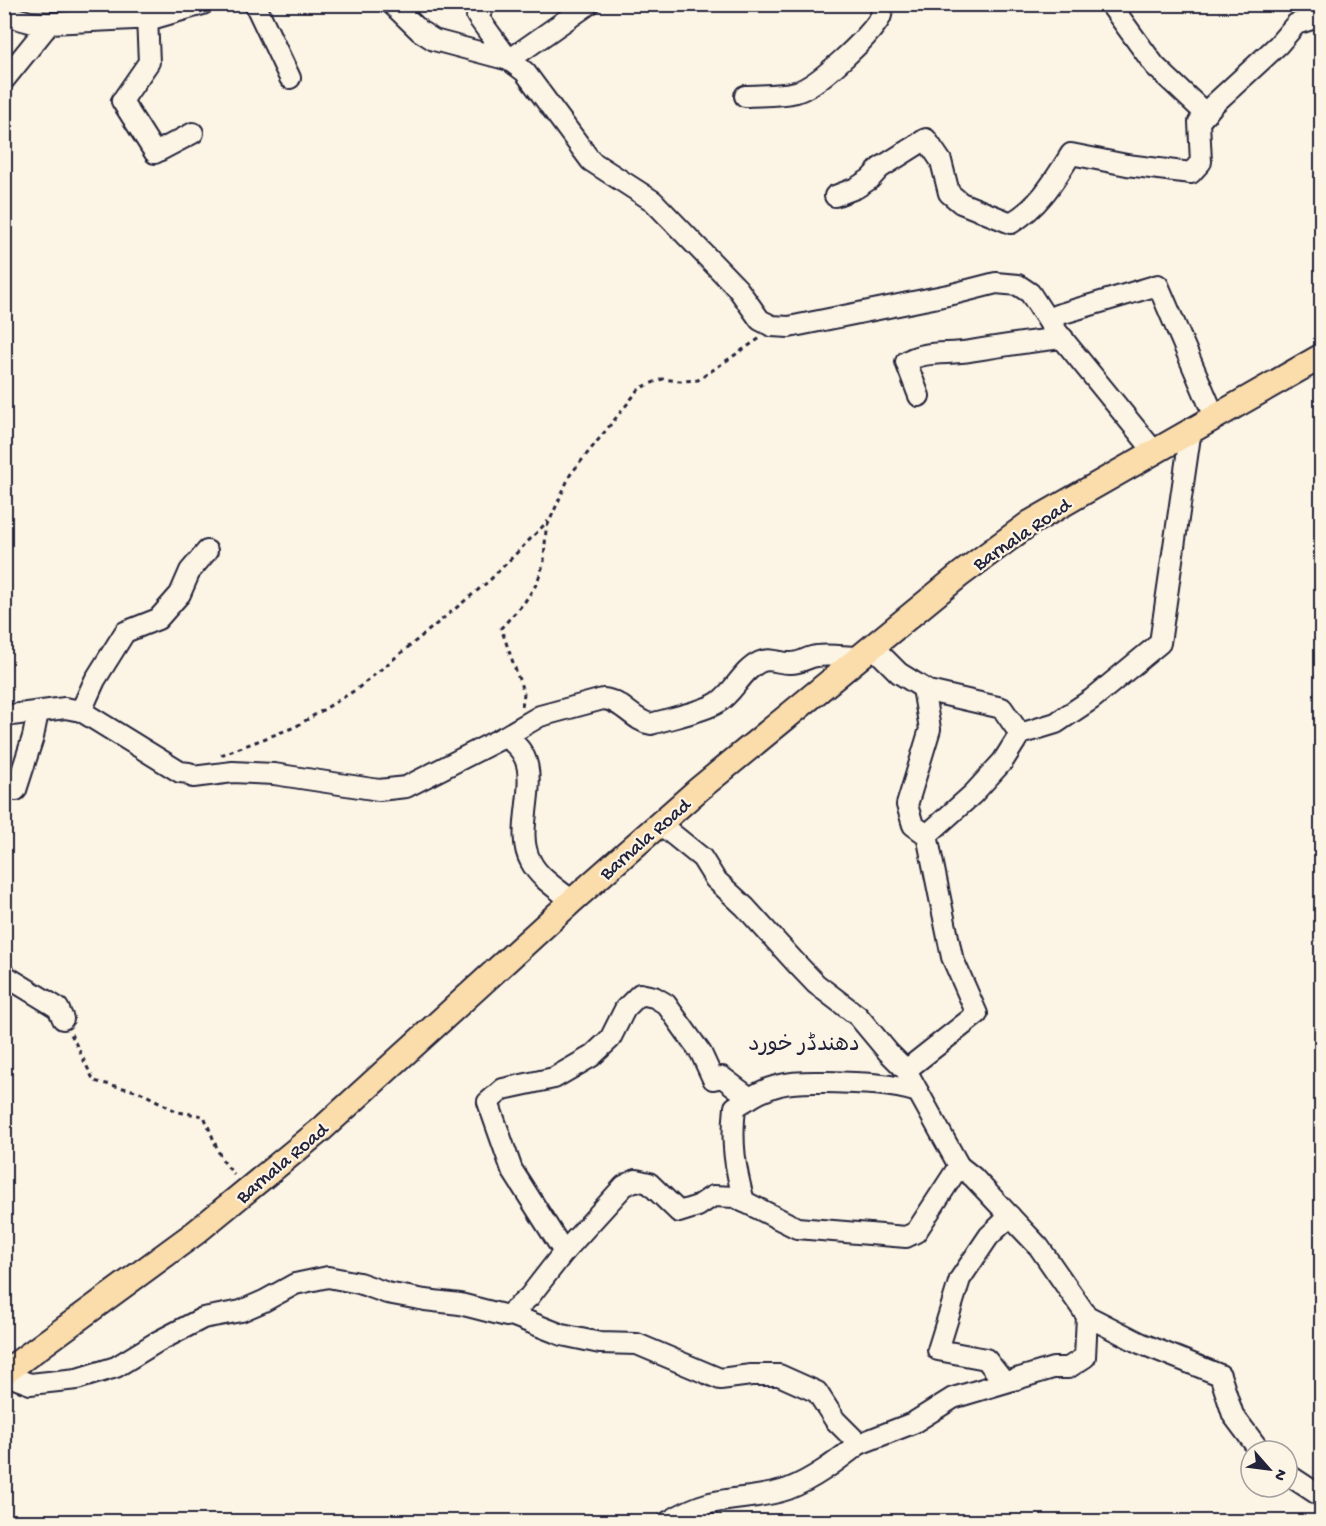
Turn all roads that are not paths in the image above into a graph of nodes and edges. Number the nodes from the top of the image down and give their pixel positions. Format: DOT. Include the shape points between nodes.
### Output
graph roads {
  1 [pos="203,4"];
  2 [pos="255,4"];
  3 [pos="392,4"];
  4 [pos="486,4"];
  5 [pos="589,4"];
  6 [pos="883,4"];
  7 [pos="1110,4"];
  8 [pos="4,15"];
  9 [pos="1322,16"];
  10 [pos="147,18"];
  11 [pos="50,23"];
  12 [pos="509,60"];
  13 [pos="290,78"];
  14 [pos="4,80"];
  15 [pos="745,96"];
  16 [pos="1206,114"];
  17 [pos="193,133"];
  18 [pos="836,196"];
  19 [pos="1049,322"];
  20 [pos="1063,338"];
  21 [pos="1322,356"];
  22 [pos="919,396"];
  23 [pos="1209,404"];
  24 [pos="1191,429"];
  25 [pos="1153,450"];
  26 [pos="207,551"];
  27 [pos="865,652"];
  28 [pos="923,688"];
  29 [pos="38,711"];
  30 [pos="81,711"];
  31 [pos="4,716"];
  32 [pos="1020,734"];
  33 [pos="504,737"];
  34 [pos="16,790"];
  35 [pos="660,824"];
  36 [pos="927,836"];
  37 [pos="572,901"];
  38 [pos="4,975"];
  39 [pos="63,1019"];
  40 [pos="906,1070"];
  41 [pos="918,1092"];
  42 [pos="750,1098"];
  43 [pos="959,1166"];
  44 [pos="744,1202"];
  45 [pos="1010,1216"];
  46 [pos="564,1252"];
  47 [pos="509,1314"];
  48 [pos="1087,1316"];
  49 [pos="4,1374"];
  50 [pos="1004,1382"];
  51 [pos="1251,1439"];
  52 [pos="859,1444"];
  53 [pos="1299,1482"];
  54 [pos="1322,1497"];
  55 [pos="668,1521"];
  1 -- 10 [label="street"];
  2 -- 13 [label="street"];
  3 -- 12 [label="street" via="434,40"];
  4 -- 12 [label="street" via="477,16"];
  5 -- 12 [label="street"];
  6 -- 15 [label="street" via="880,17 863,37 816,81 799,92"];
  7 -- 16 [label="street" via="1155,66"];
  8 -- 11 [label="street"];
  9 -- 16 [label="street" via="1296,24"];
  10 -- 11 [label="street"];
  10 -- 17 [label="street" via="149,62 122,101 155,153"];
  11 -- 14 [label="street"];
  12 -- 19 [label="street" via="525,72 591,161 653,201 738,289 760,320 772,326 789,327 843,317 996,284 1017,285 1030,293"];
  16 -- 18 [label="street" via="1199,122 1201,162 1191,173 1071,154 1041,199 1011,223 961,203 950,193 940,161 926,139 856,188"];
  19 -- 20 [label="street"];
  19 -- 23 [label="street" via="1057,315 1158,285"];
  20 -- 22 [label="street" via="915,356 906,362"];
  20 -- 25 [label="street"];
  21 -- 24 [label="main road, Barnala Road"];
  24 -- 25 [label="main road, Barnala Road"];
  24 -- 32 [label="street" via="1160,643 1056,723"];
  25 -- 27 [label="main road, Barnala Road" via="1030,523"];
  26 -- 30 [label="street" via="158,620 125,632"];
  27 -- 28 [label="street"];
  27 -- 33 [label="street" via="814,656 801,663 759,662 716,704 651,724 642,723 612,700 603,699 540,716"];
  27 -- 35 [label="main road, Barnala Road"];
  28 -- 32 [label="street" via="1002,708"];
  28 -- 36 [label="street" via="930,729 907,806 913,825"];
  29 -- 30 [label="street"];
  29 -- 31 [label="street"];
  29 -- 34 [label="street"];
  30 -- 33 [label="street" via="193,777 233,772 274,774 379,790 406,786"];
  32 -- 36 [label="street" via="1003,761"];
  33 -- 37 [label="street" via="524,753 530,778 525,843 530,862"];
  35 -- 37 [label="main road, Barnala Road"];
  35 -- 40 [label="street" via="702,858 715,879 809,976 858,1016"];
  36 -- 40 [label="street" via="952,957 977,1014"];
  37 -- 49 [label="main road, Barnala Road" via="323,1128 195,1233"];
  38 -- 39 [label="street" via="58,1008"];
  40 -- 41 [label="street"];
  41 -- 42 [label="street" via="867,1083 803,1082 773,1087"];
  41 -- 43 [label="street"];
  42 -- 44 [label="street" via="735,1107 732,1129 734,1161"];
  42 -- 46 [label="street" via="722,1077 713,1078 701,1053 666,1004 640,994 625,1009 610,1039 592,1056 554,1078 503,1089 495,1095 488,1102 512,1170"];
  43 -- 44 [label="street" via="916,1232 906,1237 797,1228"];
  43 -- 45 [label="street"];
  44 -- 46 [label="street" via="735,1197 713,1196 679,1212 649,1183 636,1180 624,1186"];
  45 -- 48 [label="street" via="1039,1247"];
  45 -- 50 [label="street" via="989,1236 960,1279 938,1350 986,1359"];
  46 -- 47 [label="street" via="529,1297"];
  47 -- 49 [label="street" via="387,1293 328,1277 295,1284 241,1311 203,1318 116,1367 77,1379 30,1384"];
  47 -- 52 [label="street" via="562,1335 600,1343 637,1344 720,1378 779,1375 817,1392 835,1420"];
  48 -- 50 [label="street" via="1085,1357 1068,1368 1053,1368"];
  48 -- 51 [label="street" via="1140,1343 1220,1375 1233,1415"];
  50 -- 52 [label="street" via="953,1398 913,1423"];
  52 -- 55 [label="street" via="808,1480 788,1489 689,1509"];
  53 -- 54 [label="street"];
}
